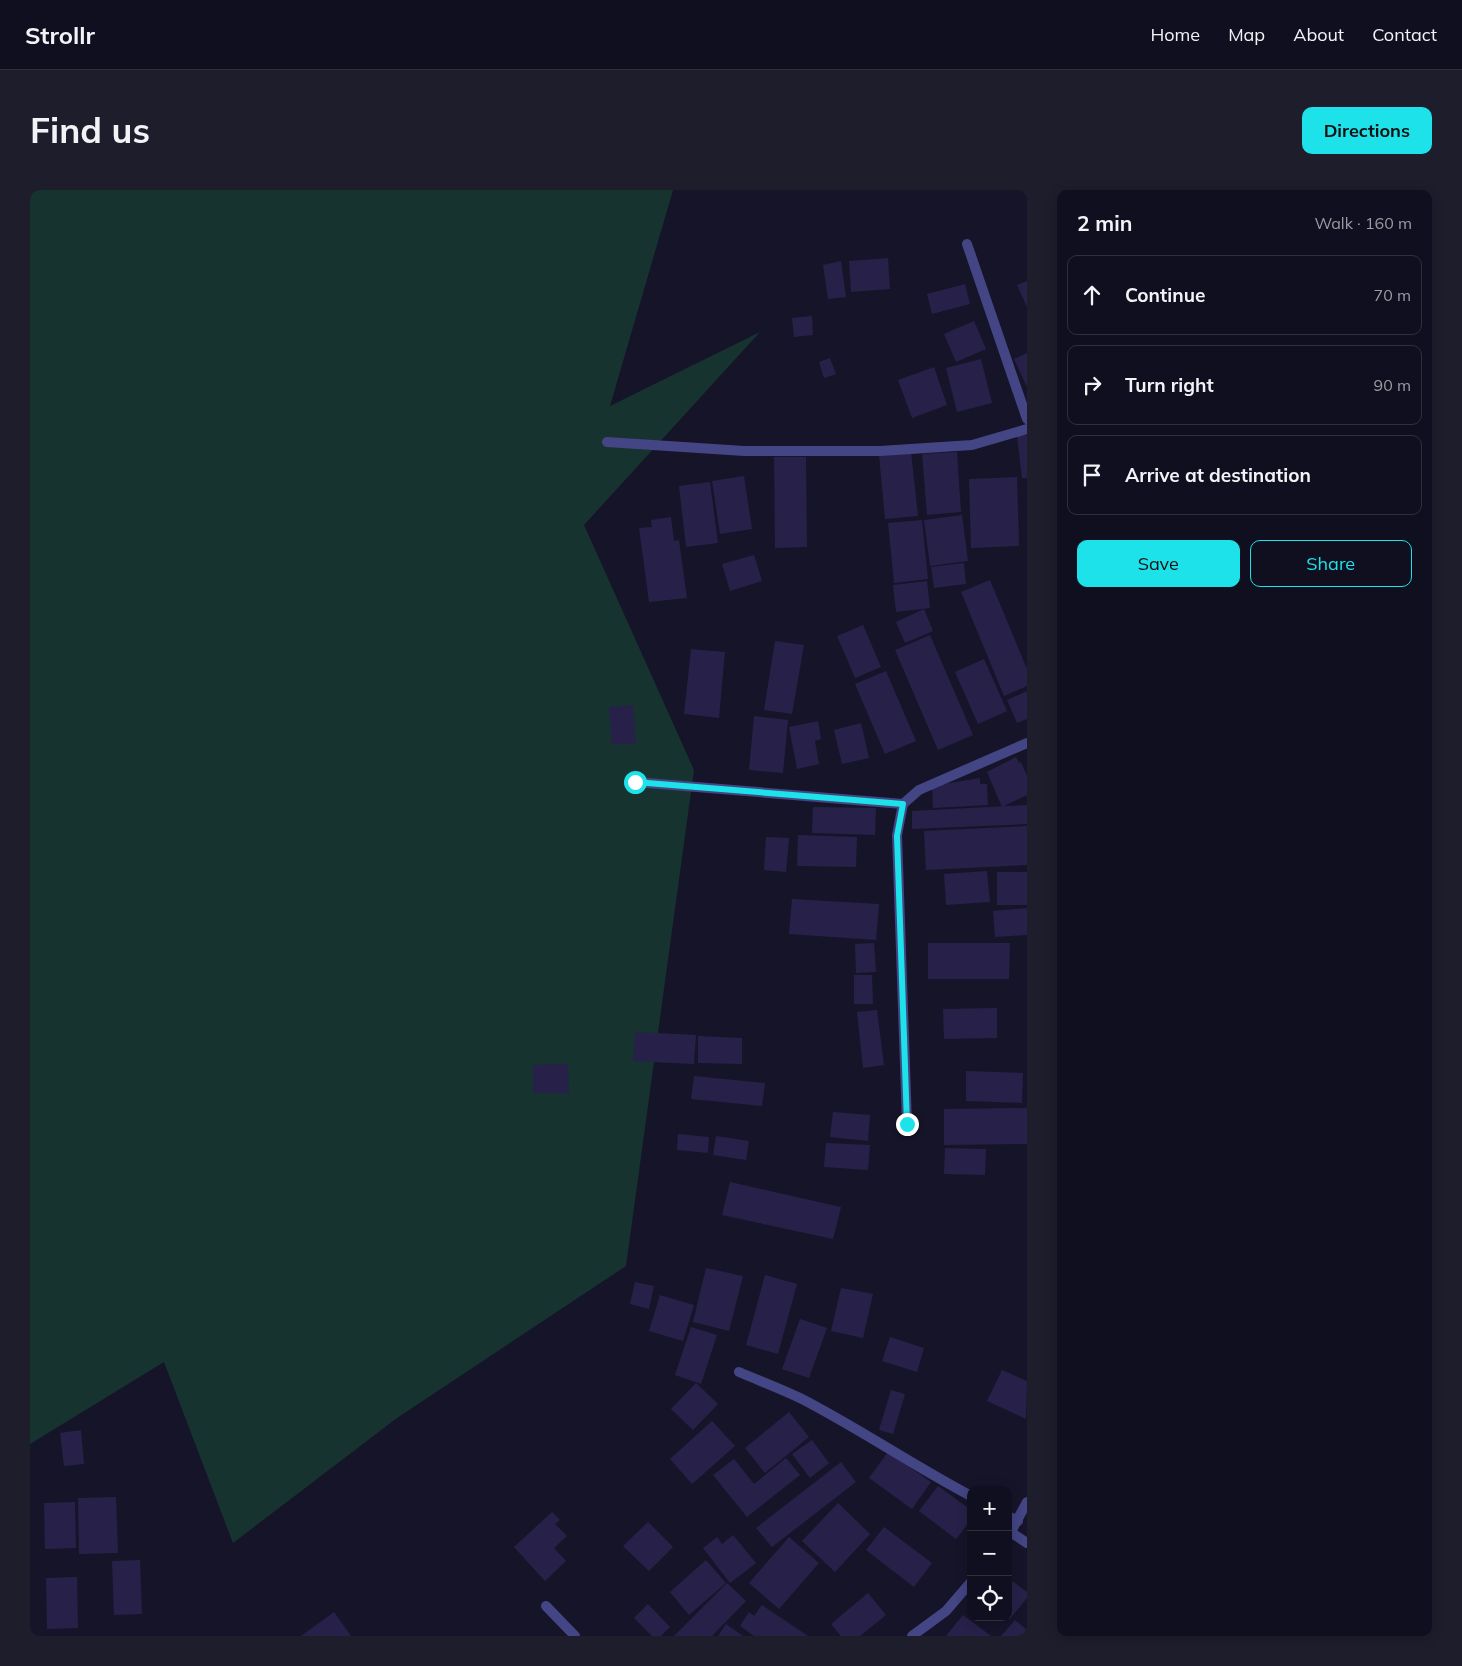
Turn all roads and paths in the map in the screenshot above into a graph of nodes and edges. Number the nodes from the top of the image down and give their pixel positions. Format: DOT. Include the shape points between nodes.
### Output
graph roads {
  1 [pos="968,244"];
  2 [pos="1027,419"];
  3 [pos="1027,429"];
  4 [pos="607,442"];
  5 [pos="1027,743"];
  6 [pos="635,782"];
  7 [pos="903,804"];
  8 [pos="907,1124"];
  9 [pos="739,1372"];
  10 [pos="967,1494"];
  11 [pos="1027,1502"];
  12 [pos="1013,1518"];
  13 [pos="1011,1531"];
  14 [pos="1012,1536"];
  15 [pos="1027,1543"];
  16 [pos="967,1587"];
  17 [pos="546,1606"];
  18 [pos="575,1636"];
  19 [pos="912,1636"];
  1 -- 2 [label="street"];
  3 -- 4 [label="street" via="972,445 880,452 744,451"];
  5 -- 7 [label="street" via="919,790"];
  6 -- 7 [label="street"];
  7 -- 8 [label="street" via="897,836"];
  9 -- 10 [label="street" via="801,1398"];
  11 -- 12 [label="street"];
  12 -- 13 [label="street"];
  14 -- 15 [label="street"];
  16 -- 19 [label="street" via="946,1611"];
  17 -- 18 [label="street"];
}
